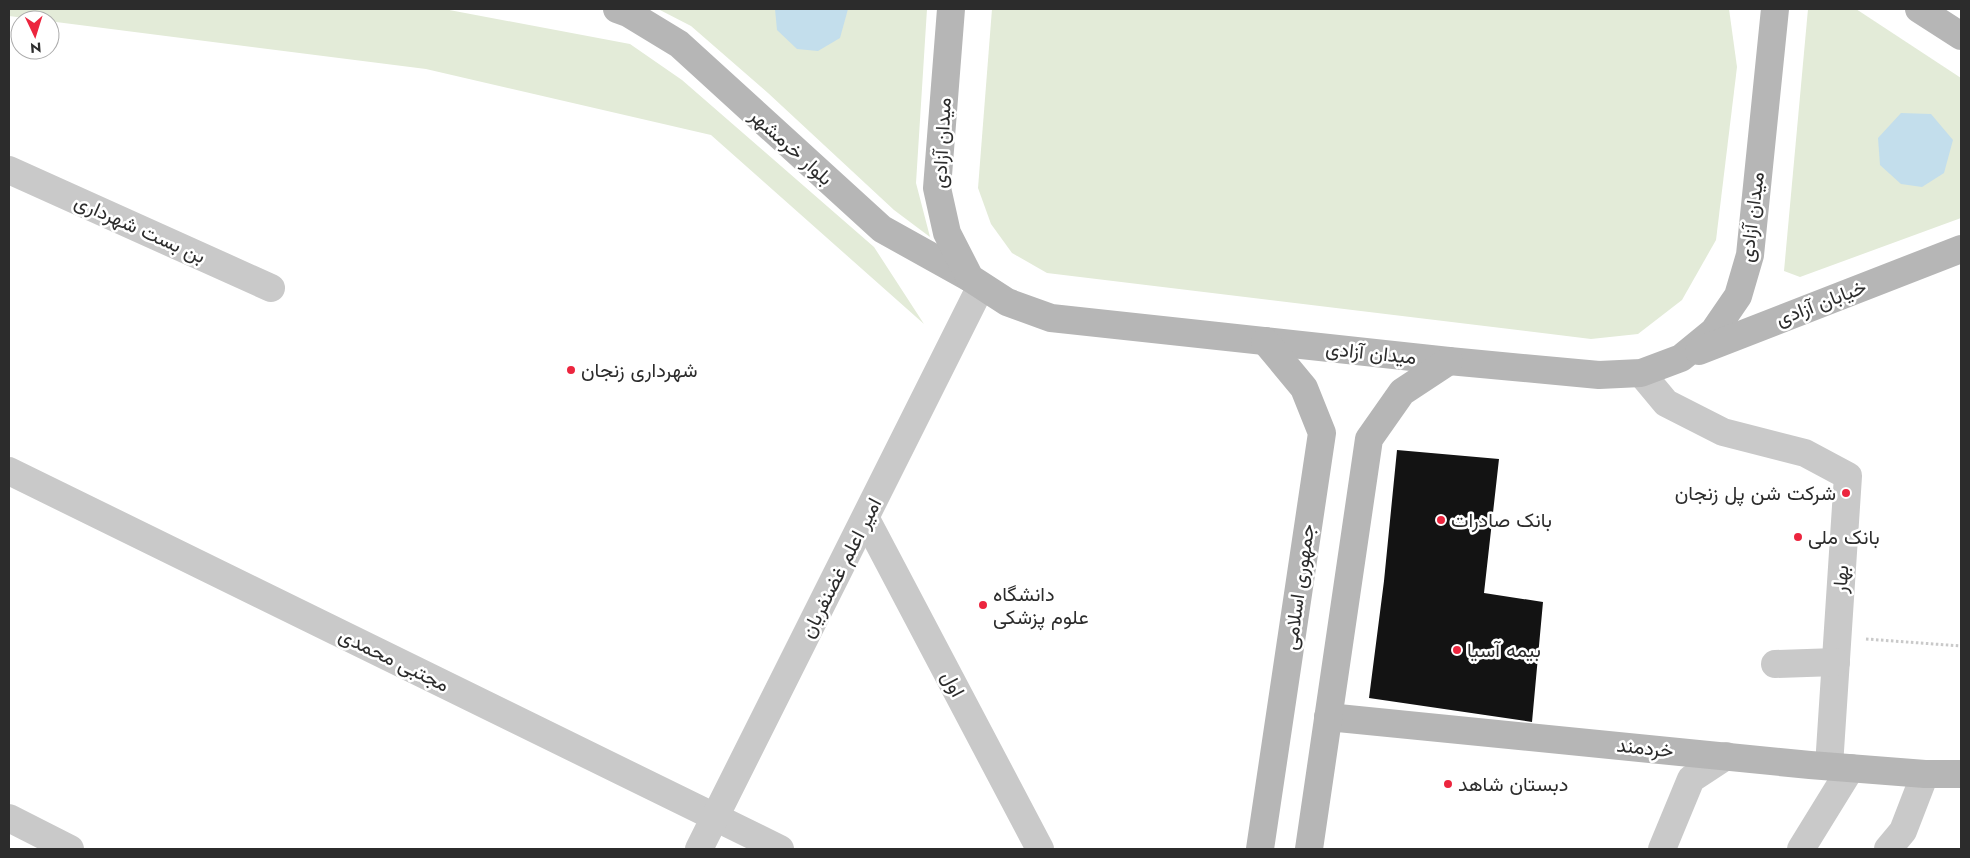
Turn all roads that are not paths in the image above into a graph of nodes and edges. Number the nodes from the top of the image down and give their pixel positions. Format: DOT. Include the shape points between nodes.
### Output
graph roads {
  1 [pos="617,9"];
  2 [pos="951,9"];
  3 [pos="1775,9"];
  4 [pos="1919,9"];
  5 [pos="1961,36"];
  6 [pos="9,170"];
  7 [pos="1961,249"];
  8 [pos="976,282"];
  9 [pos="271,288"];
  10 [pos="1265,342"];
  11 [pos="1681,358"];
  12 [pos="1449,361"];
  13 [pos="1642,373"];
  14 [pos="9,471"];
  15 [pos="866,519"];
  16 [pos="1837,649"];
  17 [pos="1775,664"];
  18 [pos="1328,717"];
  19 [pos="1726,756"];
  20 [pos="1840,767"];
  21 [pos="1925,774"];
  22 [pos="1961,774"];
  23 [pos="9,818"];
  24 [pos="715,818"];
  25 [pos="70,849"];
  26 [pos="699,849"];
  27 [pos="780,849"];
  28 [pos="1040,849"];
  29 [pos="1260,849"];
  30 [pos="1309,849"];
  31 [pos="1662,849"];
  32 [pos="1801,849"];
  33 [pos="1888,849"];
  1 -- 8 [label="main road, بلوار خرمشهر" via="679,44 882,229"];
  2 -- 8 [label="main road, میدان آزادی" via="937,188 947,233"];
  3 -- 11 [label="main road, میدان آزادی" via="1750,255 1734,303 1714,332"];
  4 -- 5 [label="main road"];
  6 -- 9 [label="street, بن بست شهرداری"];
  7 -- 11 [label="main road, خیابان آزادی"];
  8 -- 10 [label="main road, میدان آزادی" via="1007,302 1051,318"];
  8 -- 15 [label="street, امیر اعلم غضنفریان"];
  10 -- 12 [label="main road, میدان آزادی"];
  10 -- 29 [label="main road, جمهوری اسلامی" via="1304,388 1322,433"];
  11 -- 13 [label="main road, میدان آزادی"];
  12 -- 13 [label="main road, میدان آزادی" via="1599,375"];
  12 -- 18 [label="main road" via="1402,392 1370,440"];
  13 -- 16 [label="street, بهار" via="1666,403 1723,432 1805,454 1848,476"];
  14 -- 24 [label="street, مجتبی محمدی"];
  15 -- 24 [label="street, امیر اعلم غضنفریان"];
  15 -- 28 [label="street, اول"];
  16 -- 17 [label="street"];
  16 -- 20 [label="street, بهار"];
  18 -- 19 [label="main road, خردمند"];
  18 -- 30 [label="main road"];
  19 -- 20 [label="main road, خردمند"];
  19 -- 31 [label="street" via="1691,779"];
  20 -- 21 [label="main road, خردمند"];
  20 -- 32 [label="street"];
  21 -- 22 [label="main road, خردمند"];
  21 -- 33 [label="street" via="1903,831"];
  23 -- 25 [label="street"];
  24 -- 26 [label="street, امیر اعلم غضنفریان"];
  24 -- 27 [label="street, مجتبی محمدی"];
}
